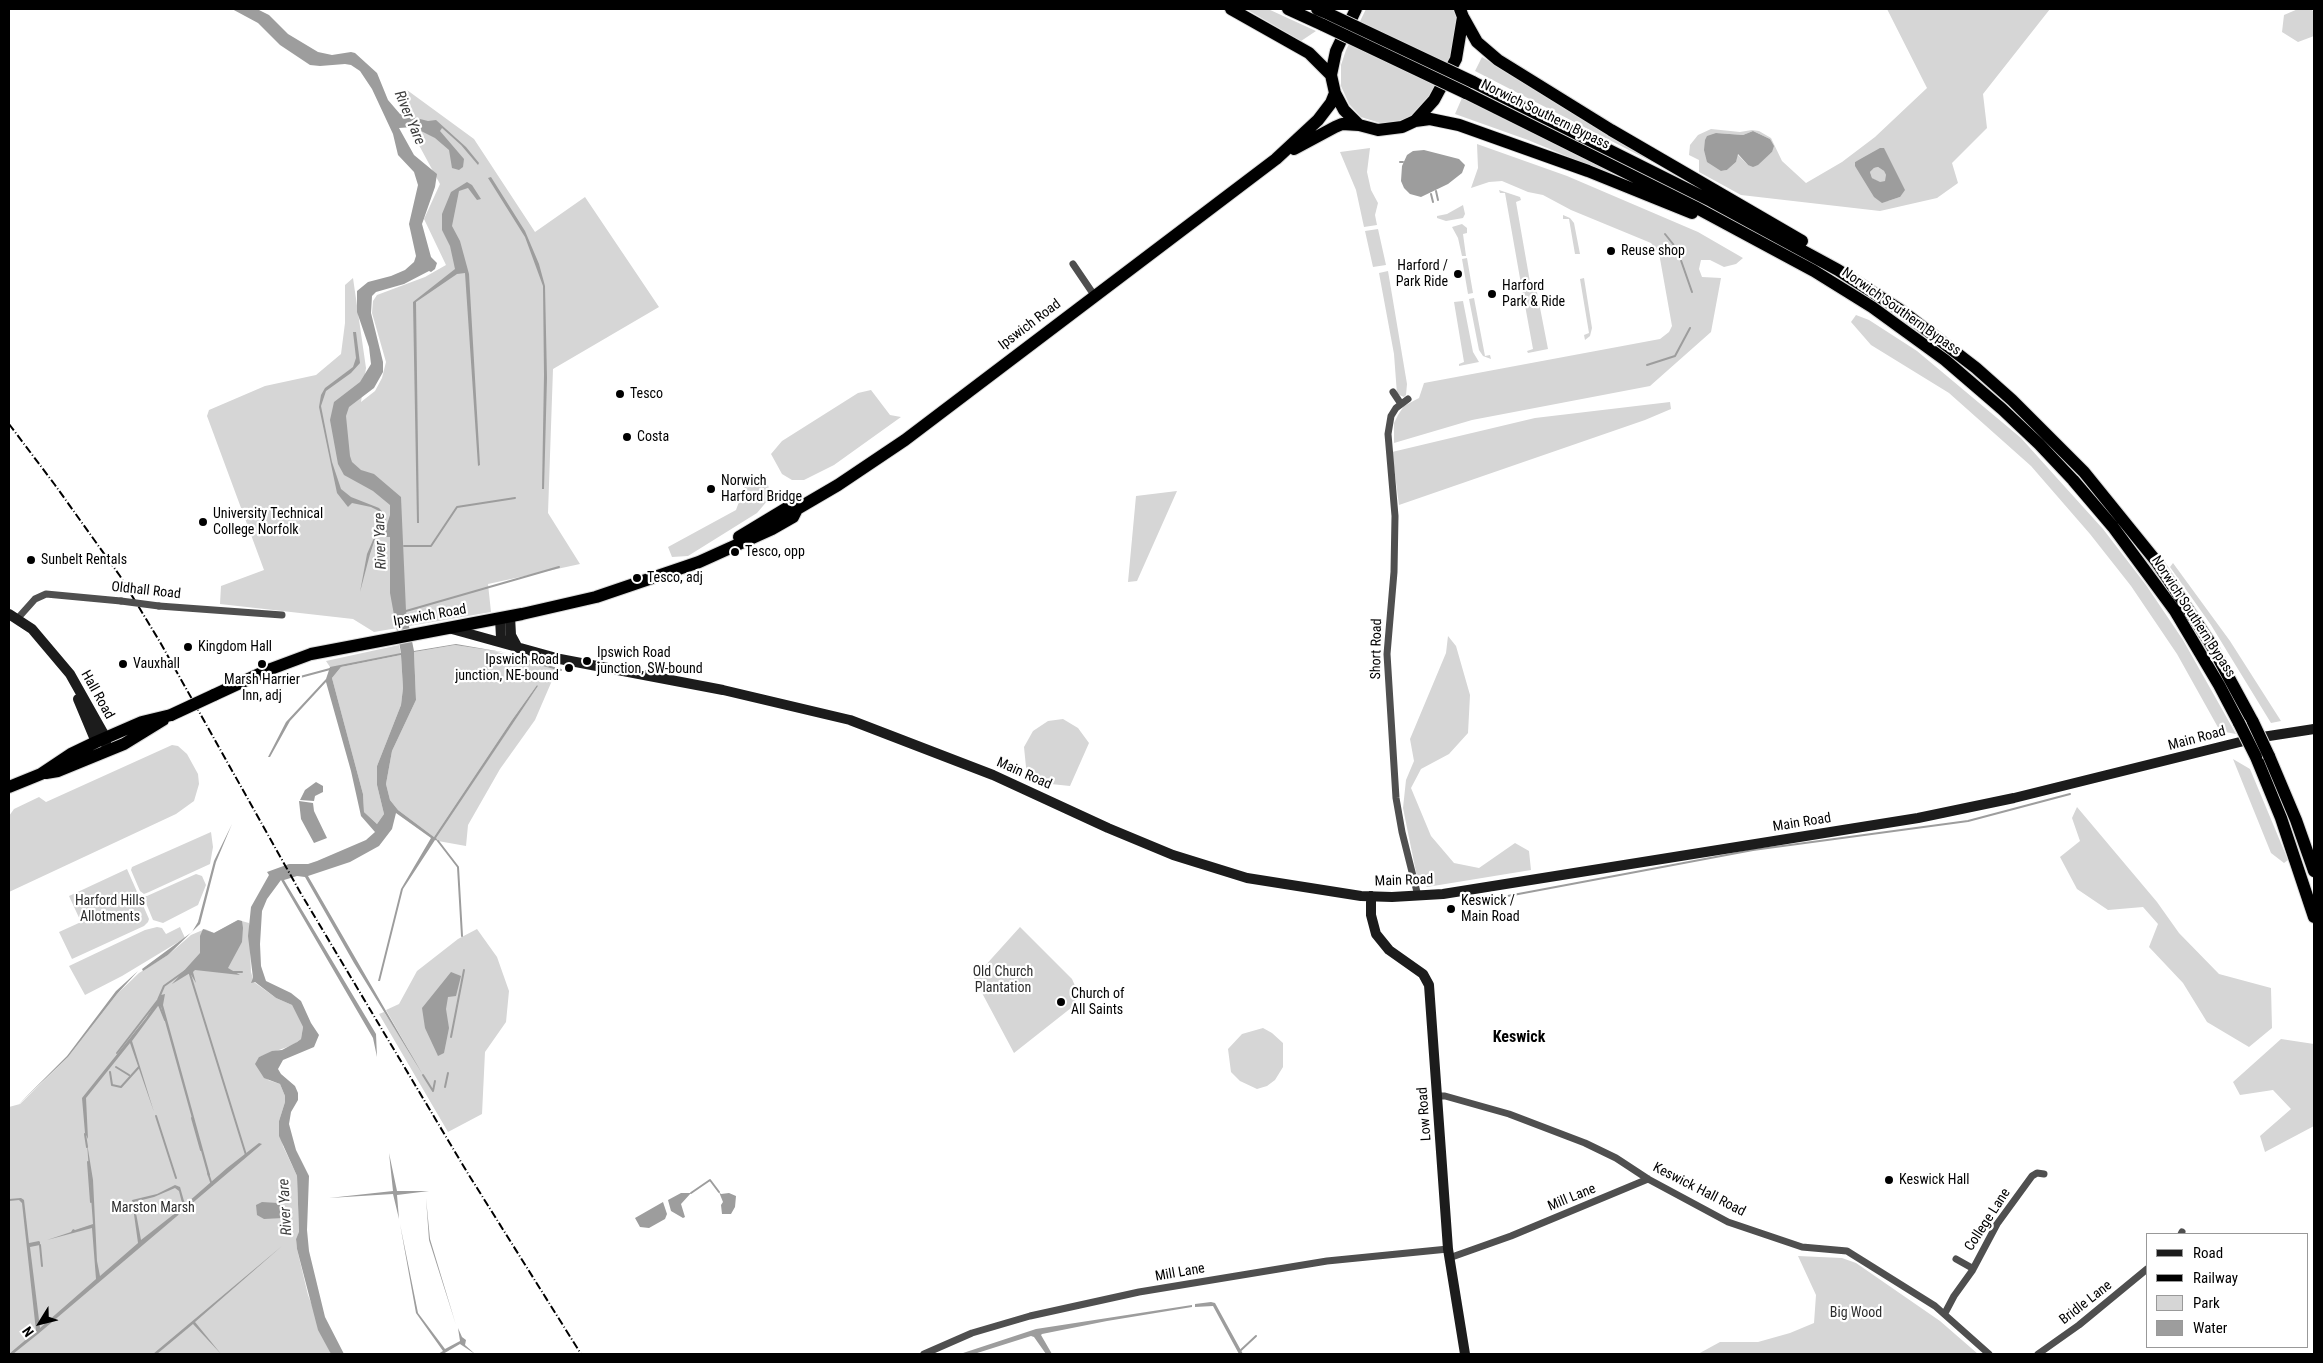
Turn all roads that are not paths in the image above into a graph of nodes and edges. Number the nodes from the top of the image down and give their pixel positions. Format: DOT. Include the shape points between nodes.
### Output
graph roads {
  1 [pos="1231,9"];
  2 [pos="1288,9"];
  3 [pos="1356,9"];
  4 [pos="1461,13"];
  5 [pos="1323,16"];
  6 [pos="1331,75"];
  7 [pos="1470,88"];
  8 [pos="1335,93"];
  9 [pos="1415,121"];
  10 [pos="1359,125"];
  11 [pos="1276,159"];
  12 [pos="1073,264"];
  13 [pos="1094,295"];
  14 [pos="1872,307"];
  15 [pos="1976,368"];
  16 [pos="1393,392"];
  17 [pos="1408,398"];
  18 [pos="1401,404"];
  19 [pos="282,615"];
  20 [pos="13,616"];
  21 [pos="505,617"];
  22 [pos="446,628"];
  23 [pos="513,646"];
  24 [pos="171,714"];
  25 [pos="2314,729"];
  26 [pos="102,745"];
  27 [pos="9,787"];
  28 [pos="2314,871"];
  29 [pos="1371,896"];
  30 [pos="1418,896"];
  31 [pos="2314,917"];
  32 [pos="1437,1096"];
  33 [pos="2044,1174"];
  34 [pos="1648,1179"];
  35 [pos="1448,1254"];
  36 [pos="1956,1259"];
  37 [pos="1972,1268"];
  38 [pos="2146,1270"];
  39 [pos="1945,1314"];
  40 [pos="924,1354"];
  41 [pos="1465,1354"];
  42 [pos="1989,1354"];
  43 [pos="2038,1354"];
  1 -- 6 [label="highway" via="1309,53"];
  2 -- 5 [label="highway, Norwich Southern Bypass"];
  3 -- 6 [label="highway" via="1336,51"];
  4 -- 9 [label="highway" via="1456,59 1434,100"];
  4 -- 15 [label="highway" via="1477,42 1498,60 1611,130 1862,275 1925,322"];
  5 -- 7 [label="highway, Norwich Southern Bypass, bridge"];
  6 -- 8 [label="highway"];
  7 -- 14 [label="highway, Norwich Southern Bypass" via="1814,271"];
  7 -- 15 [label="highway, Norwich Southern Bypass" via="1711,201 1838,270 1902,312"];
  8 -- 10 [label="highway" via="1344,110"];
  8 -- 11 [label="highway, Ipswich Road" via="1318,120"];
  9 -- 10 [label="highway, Ipswich Road" via="1391,130"];
  9 -- 14 [label="highway" via="1430,119 1458,125 1588,171 1699,216"];
  10 -- 11 [label="highway, Ipswich Road" via="1342,124"];
  11 -- 13 [label="highway, Ipswich Road"];
  12 -- 13 [label="street"];
  13 -- 21 [label="highway, Ipswich Road" via="898,444 797,509 787,508 699,562 596,597"];
  14 -- 31 [label="highway, Norwich Southern Bypass, bridge" via="1960,372 2002,409 2073,480 2155,583 2198,648 2256,757"];
  15 -- 28 [label="highway, Norwich Southern Bypass, bridge" via="2078,466 2145,546 2184,600 2253,722 2296,820"];
  16 -- 18 [label="street"];
  17 -- 18 [label="street, Short Road"];
  18 -- 30 [label="street, Short Road" via="1391,416 1388,434 1395,516 1387,654 1396,798"];
  19 -- 20 [label="street, Oldhall Road, bridge" via="46,594"];
  20 -- 26 [label="main road, Hall Road" via="32,629 54,653"];
  21 -- 22 [label="highway, Ipswich Road"];
  21 -- 23 [label="main road"];
  22 -- 23 [label="main road, Main Road"];
  22 -- 24 [label="highway, Ipswich Road, bridge" via="310,654"];
  23 -- 29 [label="main road, Main Road" via="592,666 723,690 850,720 993,775 1108,828 1207,867 1247,878 1338,894"];
  24 -- 26 [label="highway, Ipswich Road" via="159,723"];
  24 -- 26 [label="highway, Ipswich Road" via="142,722"];
  25 -- 30 [label="main road, Main Road" via="2256,738 2014,798 1918,818"];
  26 -- 27 [label="highway, Ipswich Road" via="71,754 41,774"];
  29 -- 30 [label="main road, Main Road"];
  29 -- 32 [label="main road, Low Road" via="1371,916 1376,934 1388,950 1423,974 1429,985"];
  32 -- 34 [label="street, Keswick Hall Road" via="1509,1114 1584,1143 1616,1158"];
  32 -- 35 [label="main road, Low Road"];
  33 -- 37 [label="street, College Lane" via="2032,1176 1997,1224"];
  34 -- 35 [label="street, Mill Lane" via="1511,1236"];
  34 -- 39 [label="street, Keswick Hall Road" via="1728,1222 1802,1247 1847,1251"];
  35 -- 40 [label="street, Mill Lane" via="1327,1261 1139,1292 1030,1316 972,1333"];
  35 -- 41 [label="main road, Low Road"];
  36 -- 37 [label="street"];
  37 -- 39 [label="street, College Lane"];
  38 -- 43 [label="street, Bridle Lane"];
  39 -- 42 [label="street, Keswick Hall Road"];
}
